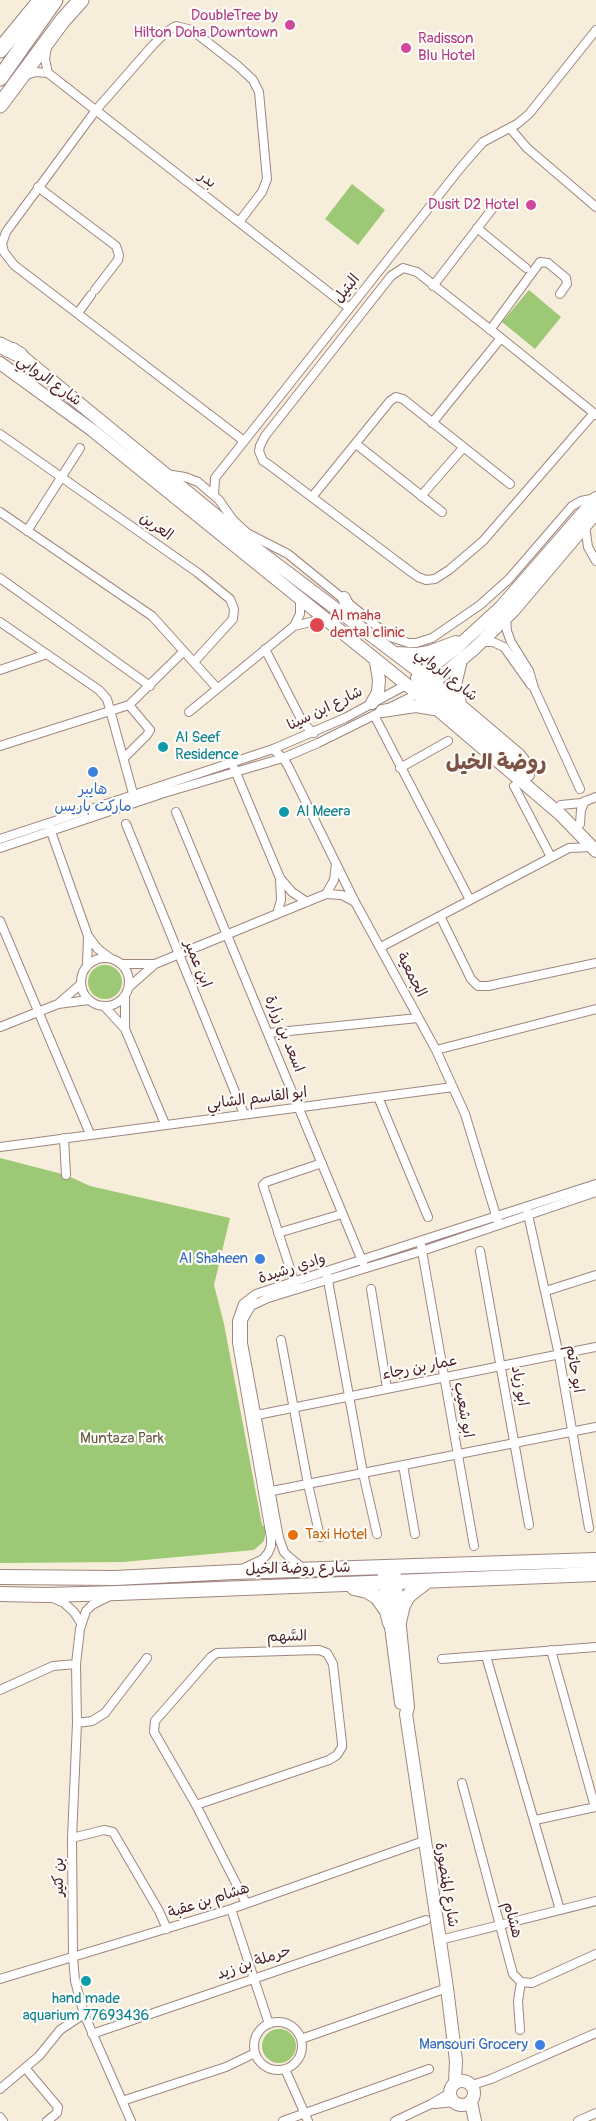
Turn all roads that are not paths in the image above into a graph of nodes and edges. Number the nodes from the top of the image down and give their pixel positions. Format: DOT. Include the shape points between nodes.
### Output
graph roads {
  1 [pos="30,0"];
  2 [pos="41,0"];
  3 [pos="55,0"];
  4 [pos="69,0"];
  5 [pos="81,0"];
  6 [pos="63,20"];
  7 [pos="21,22"];
  8 [pos="596,30"];
  9 [pos="50,38"];
  10 [pos="0,50"];
  11 [pos="48,73"];
  12 [pos="0,78"];
  13 [pos="18,79"];
  14 [pos="0,105"];
  15 [pos="96,110"];
  16 [pos="510,128"];
  17 [pos="38,187"];
  18 [pos="496,204"];
  19 [pos="596,207"];
  20 [pos="239,222"];
  21 [pos="477,228"];
  22 [pos="526,268"];
  23 [pos="433,286"];
  24 [pos="560,294"];
  25 [pos="349,308"];
  26 [pos="78,313"];
  27 [pos="490,330"];
  28 [pos="501,338"];
  29 [pos="0,339"];
  30 [pos="0,345"];
  31 [pos="20,355"];
  32 [pos="0,363"];
  33 [pos="595,414"];
  34 [pos="432,423"];
  35 [pos="0,434"];
  36 [pos="244,441"];
  37 [pos="356,444"];
  38 [pos="80,448"];
  39 [pos="463,448"];
  40 [pos="165,474"];
  41 [pos="62,476"];
  42 [pos="215,478"];
  43 [pos="198,482"];
  44 [pos="510,484"];
  45 [pos="214,495"];
  46 [pos="421,496"];
  47 [pos="312,497"];
  48 [pos="596,498"];
  49 [pos="0,512"];
  50 [pos="442,512"];
  51 [pos="596,513"];
  52 [pos="585,526"];
  53 [pos="27,531"];
  54 [pos="569,546"];
  55 [pos="588,547"];
  56 [pos="596,561"];
  57 [pos="0,578"];
  58 [pos="344,598"];
  59 [pos="300,601"];
  60 [pos="506,618"];
  61 [pos="323,619"];
  62 [pos="0,622"];
  63 [pos="294,626"];
  64 [pos="358,627"];
  65 [pos="337,630"];
  66 [pos="476,639"];
  67 [pos="416,643"];
  68 [pos="265,650"];
  69 [pos="183,652"];
  70 [pos="393,652"];
  71 [pos="47,654"];
  72 [pos="461,659"];
  73 [pos="194,662"];
  74 [pos="376,662"];
  75 [pos="2,667"];
  76 [pos="414,680"];
  77 [pos="150,686"];
  78 [pos="217,687"];
  79 [pos="425,688"];
  80 [pos="534,688"];
  81 [pos="129,705"];
  82 [pos="461,707"];
  83 [pos="376,710"];
  84 [pos="438,710"];
  85 [pos="111,711"];
  86 [pos="189,712"];
  87 [pos="314,733"];
  88 [pos="448,741"];
  89 [pos="0,746"];
  90 [pos="273,749"];
  91 [pos="124,758"];
  92 [pos="283,758"];
  93 [pos="234,767"];
  94 [pos="400,768"];
  95 [pos="528,775"];
  96 [pos="514,786"];
  97 [pos="580,789"];
  98 [pos="133,794"];
  99 [pos="596,796"];
  100 [pos="585,801"];
  101 [pos="136,804"];
  102 [pos="561,805"];
  103 [pos="176,812"];
  104 [pos="126,824"];
  105 [pos="578,826"];
  106 [pos="49,827"];
  107 [pos="0,839"];
  108 [pos="595,846"];
  109 [pos="0,848"];
  110 [pos="569,848"];
  111 [pos="551,857"];
  112 [pos="336,864"];
  113 [pos="280,878"];
  114 [pos="326,894"];
  115 [pos="470,900"];
  116 [pos="307,902"];
  117 [pos="356,902"];
  118 [pos="276,914"];
  119 [pos="440,916"];
  120 [pos="0,921"];
  121 [pos="226,934"];
  122 [pos="88,936"];
  123 [pos="381,947"];
  124 [pos="178,953"];
  125 [pos="111,958"];
  126 [pos="596,963"];
  127 [pos="121,964"];
  128 [pos="155,964"];
  129 [pos="87,966"];
  130 [pos="81,984"];
  131 [pos="129,987"];
  132 [pos="125,996"];
  133 [pos="89,1000"];
  134 [pos="58,1004"];
  135 [pos="104,1006"];
  136 [pos="596,1009"];
  137 [pos="38,1012"];
  138 [pos="418,1018"];
  139 [pos="0,1027"];
  140 [pos="125,1029"];
  141 [pos="269,1033"];
  142 [pos="436,1050"];
  143 [pos="453,1087"];
  144 [pos="378,1097"];
  145 [pos="299,1107"];
  146 [pos="243,1114"];
  147 [pos="165,1124"];
  148 [pos="90,1134"];
  149 [pos="64,1138"];
  150 [pos="0,1147"];
  151 [pos="322,1163"];
  152 [pos="66,1175"];
  153 [pos="596,1184"];
  154 [pos="596,1192"];
  155 [pos="527,1211"];
  156 [pos="342,1214"];
  157 [pos="428,1217"];
  158 [pos="497,1221"];
  159 [pos="278,1233"];
  160 [pos="421,1246"];
  161 [pos="480,1251"];
  162 [pos="363,1264"];
  163 [pos="327,1275"];
  164 [pos="596,1275"];
  165 [pos="295,1285"];
  166 [pos="370,1288"];
  167 [pos="546,1291"];
  168 [pos="281,1340"];
  169 [pos="596,1347"];
  170 [pos="559,1355"];
  171 [pos="502,1366"];
  172 [pos="443,1377"];
  173 [pos="387,1388"];
  174 [pos="349,1396"];
  175 [pos="294,1407"];
  176 [pos="253,1416"];
  177 [pos="596,1428"];
  178 [pos="571,1432"];
  179 [pos="515,1442"];
  180 [pos="457,1455"];
  181 [pos="403,1465"];
  182 [pos="363,1473"];
  183 [pos="308,1484"];
  184 [pos="268,1492"];
  185 [pos="529,1525"];
  186 [pos="589,1528"];
  187 [pos="377,1534"];
  188 [pos="416,1534"];
  189 [pos="320,1537"];
  190 [pos="474,1546"];
  191 [pos="596,1560"];
  192 [pos="388,1568"];
  193 [pos="305,1570"];
  194 [pos="234,1572"];
  195 [pos="593,1576"];
  196 [pos="0,1577"];
  197 [pos="426,1582"];
  198 [pos="391,1583"];
  199 [pos="340,1585"];
  200 [pos="117,1593"];
  201 [pos="0,1594"];
  202 [pos="46,1595"];
  203 [pos="81,1623"];
  204 [pos="395,1623"];
  205 [pos="596,1647"];
  206 [pos="550,1650"];
  207 [pos="486,1656"];
  208 [pos="147,1658"];
  209 [pos="442,1659"];
  210 [pos="76,1664"];
  211 [pos="0,1690"];
  212 [pos="77,1723"];
  213 [pos="462,1783"];
  214 [pos="196,1805"];
  215 [pos="596,1807"];
  216 [pos="535,1820"];
  217 [pos="72,1838"];
  218 [pos="424,1841"];
  219 [pos="596,1901"];
  220 [pos="246,1903"];
  221 [pos="231,1909"];
  222 [pos="560,1910"];
  223 [pos="426,1920"];
  224 [pos="500,1926"];
  225 [pos="167,1929"];
  226 [pos="440,1940"];
  227 [pos="596,1954"];
  228 [pos="73,1958"];
  229 [pos="254,1978"];
  230 [pos="0,1979"];
  231 [pos="521,1982"];
  232 [pos="447,1988"];
  233 [pos="84,2014"];
  234 [pos="269,2024"];
  235 [pos="520,2030"];
  236 [pos="596,2033"];
  237 [pos="92,2034"];
  238 [pos="301,2038"];
  239 [pos="255,2053"];
  240 [pos="26,2069"];
  241 [pos="285,2069"];
  242 [pos="429,2069"];
  243 [pos="0,2089"];
  244 [pos="462,2093"];
  245 [pos="122,2101"];
  246 [pos="596,2113"];
  247 [pos="0,2117"];
  248 [pos="306,2117"];
  249 [pos="3,2121"];
  250 [pos="47,2121"];
  251 [pos="131,2121"];
  252 [pos="283,2121"];
  253 [pos="395,2121"];
  254 [pos="474,2121"];
  255 [pos="578,2121"];
  1 -- 7 [label="street"];
  2 -- 7 [label="highway"];
  3 -- 12 [label="highway"];
  4 -- 6 [label="highway"];
  5 -- 6 [label="highway"];
  6 -- 9 [label="highway"];
  7 -- 10 [label="highway"];
  8 -- 16 [label="street, البتيل" via="538,104"];
  9 -- 11 [label="street" via="46,52"];
  9 -- 13 [label="highway"];
  11 -- 13 [label="street" via="35,72"];
  11 -- 15 [label="street, بدر"];
  13 -- 14 [label="highway"];
  15 -- 17 [label="street"];
  15 -- 20 [label="street, بدر"];
  15 -- 20 [label="street" via="166,32 176,26 192,30 249,75 259,92 266,183"];
  16 -- 19 [label="street" via="527,148"];
  16 -- 25 [label="street, البتيل" via="478,148"];
  17 -- 26 [label="street" via="6,232 4,252 14,265"];
  17 -- 26 [label="street" via="116,246 118,260"];
  18 -- 21 [label="street"];
  20 -- 25 [label="street, بدر"];
  21 -- 22 [label="street"];
  21 -- 23 [label="street"];
  23 -- 27 [label="street"];
  23 -- 47 [label="street" via="417,272 403,268 395,272 262,441 259,451 264,461"];
  24 -- 27 [label="street" via="567,278 548,263 540,262"];
  25 -- 36 [label="street, البتيل"];
  26 -- 36 [label="street"];
  27 -- 28 [label="street"];
  28 -- 33 [label="street"];
  28 -- 34 [label="street"];
  29 -- 31 [label="street, شارع الروابي"];
  30 -- 31 [label="highway"];
  31 -- 40 [label="street, شارع الروابي"];
  32 -- 59 [label="street, شارع الروابي" via="92,430"];
  33 -- 47 [label="street" via="483,541 435,579 418,577"];
  34 -- 37 [label="street" via="403,399 396,398 390,400"];
  34 -- 39 [label="street"];
  35 -- 41 [label="street, العرين"];
  36 -- 42 [label="street, البتيل"];
  37 -- 46 [label="street"];
  37 -- 47 [label="street"];
  38 -- 41 [label="street"];
  39 -- 44 [label="street"];
  39 -- 46 [label="street"];
  40 -- 43 [label="street, شارع الروابي"];
  40 -- 64 [label="street, شارع الروابي"];
  41 -- 53 [label="street"];
  41 -- 73 [label="street, العرين" via="230,599 233,619"];
  42 -- 43 [label="street"];
  42 -- 45 [label="street"];
  43 -- 45 [label="street, شارع الروابي"];
  45 -- 58 [label="street, شارع الروابي" via="247,533 288,554"];
  46 -- 50 [label="street"];
  48 -- 66 [label="street, شارع ابن سينا"];
  48 -- 67 [label="street, شارع ابن سينا" via="572,506 488,599 439,634"];
  49 -- 53 [label="street"];
  51 -- 52 [label="street, شارع ابن سينا"];
  52 -- 54 [label="street, شارع ابن سينا"];
  52 -- 55 [label="street"];
  53 -- 69 [label="street" via="152,616"];
  54 -- 55 [label="street"];
  54 -- 60 [label="street, شارع ابن سينا"];
  55 -- 56 [label="street"];
  57 -- 77 [label="street"];
  58 -- 64 [label="street"];
  58 -- 67 [label="street, شارع الروابي" via="390,637"];
  59 -- 61 [label="street, شارع الروابي"];
  59 -- 63 [label="street" via="300,614"];
  60 -- 66 [label="street, شارع ابن سينا"];
  60 -- 80 [label="street" via="508,637 529,671"];
  61 -- 63 [label="street"];
  61 -- 65 [label="street, شارع الروابي"];
  62 -- 71 [label="street"];
  63 -- 68 [label="street"];
  64 -- 70 [label="street, شارع الروابي"];
  65 -- 74 [label="street, شارع الروابي"];
  65 -- 76 [label="street"];
  66 -- 70 [label="street" via="417,654"];
  66 -- 72 [label="street, شارع ابن سينا"];
  66 -- 76 [label="street, شارع ابن سينا"];
  66 -- 80 [label="street" via="504,647"];
  68 -- 78 [label="street"];
  68 -- 87 [label="street" via="302,721"];
  69 -- 73 [label="street"];
  69 -- 77 [label="street"];
  70 -- 76 [label="street, شارع الروابي"];
  71 -- 75 [label="street"];
  71 -- 85 [label="street" via="99,690"];
  72 -- 79 [label="street, شارع ابن سينا"];
  72 -- 82 [label="street" via="455,685"];
  73 -- 78 [label="street"];
  74 -- 76 [label="street, شارع الروابي"];
  74 -- 83 [label="street"];
  76 -- 79 [label="street, شارع الروابي"];
  76 -- 79 [label="street, شارع الروابي"];
  76 -- 83 [label="street, شارع ابن سينا"];
  77 -- 81 [label="street"];
  78 -- 86 [label="street"];
  79 -- 82 [label="street, شارع الروابي"];
  79 -- 83 [label="street, شارع ابن سينا"];
  79 -- 84 [label="street"];
  79 -- 95 [label="street"];
  80 -- 97 [label="street"];
  81 -- 85 [label="street"];
  81 -- 91 [label="street" via="150,730"];
  82 -- 95 [label="street, شارع الروابي" via="519,755"];
  83 -- 84 [label="street" via="416,706"];
  83 -- 87 [label="street, شارع ابن سينا"];
  83 -- 92 [label="street, شارع ابن سينا"];
  83 -- 94 [label="street"];
  84 -- 105 [label="street"];
  85 -- 89 [label="street"];
  85 -- 91 [label="street"];
  87 -- 90 [label="street, شارع ابن سينا"];
  88 -- 94 [label="street"];
  90 -- 92 [label="street, الجمعية"];
  90 -- 93 [label="street, شارع ابن سينا"];
  91 -- 98 [label="street"];
  92 -- 93 [label="street, شارع ابن سينا"];
  92 -- 112 [label="street, الجمعية"];
  93 -- 98 [label="street, شارع ابن سينا"];
  93 -- 101 [label="street, شارع ابن سينا"];
  93 -- 113 [label="street"];
  94 -- 115 [label="street"];
  95 -- 102 [label="street, شارع الروابي"];
  96 -- 111 [label="street"];
  98 -- 101 [label="street"];
  98 -- 106 [label="street, شارع ابن سينا"];
  99 -- 100 [label="street"];
  100 -- 102 [label="street"];
  100 -- 105 [label="street"];
  101 -- 106 [label="street, شارع ابن سينا"];
  102 -- 105 [label="street, شارع الروابي"];
  103 -- 121 [label="street, اسعد بن زرارة"];
  104 -- 124 [label="street, ابن عمير"];
  105 -- 108 [label="street"];
  105 -- 110 [label="street"];
  106 -- 107 [label="street, شارع ابن سينا"];
  106 -- 109 [label="street, شارع ابن سينا"];
  106 -- 122 [label="street"];
  108 -- 110 [label="street"];
  110 -- 111 [label="street"];
  111 -- 115 [label="street"];
  112 -- 114 [label="street" via="334,880"];
  112 -- 117 [label="street, الجمعية"];
  113 -- 116 [label="street" via="291,892"];
  113 -- 118 [label="street" via="281,900"];
  114 -- 116 [label="street"];
  114 -- 117 [label="street" via="342,895"];
  115 -- 119 [label="street"];
  116 -- 118 [label="street"];
  117 -- 123 [label="street, الجمعية"];
  118 -- 121 [label="street"];
  119 -- 123 [label="street"];
  119 -- 126 [label="street" via="478,986"];
  120 -- 137 [label="street"];
  121 -- 124 [label="street"];
  121 -- 141 [label="street, اسعد بن زرارة"];
  122 -- 125 [label="street"];
  122 -- 129 [label="street"];
  123 -- 138 [label="street, الجمعية"];
  124 -- 128 [label="street"];
  124 -- 146 [label="street, ابن عمير"];
  125 -- 127 [label="street"];
  125 -- 129 [label="street" via="100,958"];
  127 -- 128 [label="street"];
  127 -- 131 [label="street" via="128,973"];
  128 -- 131 [label="street"];
  129 -- 130 [label="street"];
  130 -- 133 [label="street"];
  130 -- 134 [label="street"];
  131 -- 132 [label="street"];
  132 -- 135 [label="street"];
  132 -- 140 [label="street"];
  133 -- 134 [label="street"];
  133 -- 135 [label="street"];
  134 -- 137 [label="street"];
  135 -- 140 [label="street"];
  136 -- 142 [label="street"];
  137 -- 139 [label="street"];
  137 -- 148 [label="street"];
  138 -- 141 [label="street"];
  138 -- 142 [label="street, الجمعية"];
  140 -- 147 [label="street"];
  141 -- 145 [label="street, اسعد بن زرارة"];
  142 -- 143 [label="street, الجمعية"];
  143 -- 144 [label="street, ابو القاسم الشابي"];
  143 -- 158 [label="street, الجمعية"];
  144 -- 145 [label="street, ابو القاسم الشابي"];
  144 -- 157 [label="street"];
  145 -- 146 [label="street, ابو القاسم الشابي"];
  145 -- 151 [label="street, اسعد بن زرارة"];
  146 -- 147 [label="street, ابو القاسم الشابي"];
  147 -- 148 [label="street, ابو القاسم الشابي"];
  148 -- 149 [label="street, ابو القاسم الشابي"];
  149 -- 150 [label="street, ابو القاسم الشابي"];
  149 -- 152 [label="street"];
  151 -- 156 [label="street, اسعد بن زرارة"];
  151 -- 159 [label="street" via="264,1183"];
  153 -- 155 [label="street, وادي رشيدة"];
  154 -- 155 [label="street, وادي رشيدة"];
  155 -- 158 [label="street, وادي رشيدة"];
  155 -- 167 [label="street, ابو حاتم"];
  156 -- 159 [label="street"];
  156 -- 162 [label="street, اسعد بن زرارة"];
  158 -- 160 [label="street, وادي رشيدة"];
  159 -- 165 [label="street"];
  160 -- 162 [label="street, وادي رشيدة"];
  160 -- 172 [label="street, ابو شعيب"];
  161 -- 171 [label="street, ابو زياد"];
  162 -- 163 [label="street, وادي رشيدة"];
  163 -- 165 [label="street, وادي رشيدة"];
  163 -- 174 [label="street"];
  164 -- 167 [label="street"];
  165 -- 176 [label="street, وادي رشيدة" via="251,1306 243,1320"];
  166 -- 173 [label="street"];
  167 -- 170 [label="street, ابو حاتم"];
  168 -- 175 [label="street"];
  169 -- 170 [label="street, عمار بن رجاء"];
  170 -- 171 [label="street, عمار بن رجاء"];
  170 -- 178 [label="street, ابو حاتم"];
  171 -- 172 [label="street, عمار بن رجاء"];
  171 -- 179 [label="street, ابو زياد"];
  172 -- 173 [label="street, عمار بن رجاء"];
  172 -- 180 [label="street, ابو شعيب"];
  173 -- 174 [label="street, عمار بن رجاء"];
  174 -- 175 [label="street, عمار بن رجاء"];
  174 -- 182 [label="street"];
  175 -- 176 [label="street, عمار بن رجاء"];
  175 -- 183 [label="street"];
  176 -- 184 [label="street, وادي رشيدة"];
  177 -- 178 [label="street"];
  178 -- 179 [label="street"];
  178 -- 186 [label="street, ابو حاتم"];
  179 -- 180 [label="street"];
  179 -- 185 [label="street, ابو زياد"];
  180 -- 181 [label="street"];
  180 -- 190 [label="street, ابو شعيب"];
  181 -- 182 [label="street"];
  181 -- 188 [label="street"];
  182 -- 183 [label="street"];
  182 -- 187 [label="street"];
  183 -- 184 [label="street"];
  183 -- 189 [label="street"];
  184 -- 193 [label="street, وادي رشيدة" via="284,1552"];
  184 -- 194 [label="street, وادي رشيدة" via="271,1546 263,1559"];
  191 -- 192 [label="main road, شارع روضة الخيل"];
  192 -- 193 [label="main road, شارع روضة الخيل"];
  192 -- 198 [label="street, شارع المنصورة"];
  193 -- 194 [label="main road, شارع روضة الخيل"];
  194 -- 196 [label="main road, شارع روضة الخيل" via="115,1578"];
  195 -- 197 [label="main road, شارع روضة الخيل"];
  197 -- 198 [label="main road, شارع روضة الخيل"];
  197 -- 204 [label="main road" via="408,1596"];
  198 -- 199 [label="main road, شارع روضة الخيل"];
  198 -- 204 [label="street, شارع المنصورة"];
  199 -- 200 [label="main road, شارع روضة الخيل"];
  199 -- 204 [label="main road" via="377,1597"];
  200 -- 202 [label="main road, شارع روضة الخيل"];
  200 -- 203 [label="street" via="92,1605"];
  201 -- 202 [label="main road, شارع روضة الخيل"];
  202 -- 203 [label="street" via="64,1603"];
  203 -- 210 [label="street, بن كثير"];
  204 -- 218 [label="street, شارع المنصورة"];
  205 -- 206 [label="street"];
  206 -- 207 [label="street"];
  206 -- 215 [label="street"];
  207 -- 209 [label="street"];
  207 -- 216 [label="street"];
  208 -- 212 [label="street" via="105,1713 92,1721"];
  210 -- 211 [label="street" via="53,1666"];
  210 -- 212 [label="street, بن كثير"];
  212 -- 217 [label="street, بن كثير"];
  213 -- 224 [label="street, هشام"];
  214 -- 214 [label="street, السَّهم" via="337,1755 342,1743 333,1664 327,1653 217,1653 157,1716 154,1732"];
  214 -- 220 [label="street, السَّهم"];
  215 -- 216 [label="street"];
  216 -- 222 [label="street"];
  217 -- 225 [label="street" via="104,1830 113,1832"];
  217 -- 228 [label="street, بن كثير"];
  218 -- 220 [label="street, هشام بن عقبة"];
  218 -- 226 [label="street, شارع المنصورة"];
  219 -- 222 [label="street"];
  220 -- 221 [label="street, هشام بن عقبة"];
  221 -- 225 [label="street, هشام بن عقبة"];
  221 -- 229 [label="street"];
  222 -- 224 [label="street"];
  223 -- 229 [label="street, حرملة بن زيد"];
  224 -- 226 [label="street"];
  224 -- 231 [label="street, هشام" via="511,1969"];
  225 -- 228 [label="street, هشام بن عقبة"];
  226 -- 232 [label="street, شارع المنصورة"];
  227 -- 231 [label="street" via="532,1983"];
  228 -- 230 [label="street, هشام بن عقبة"];
  228 -- 233 [label="street, بن كثير"];
  229 -- 234 [label="street"];
  229 -- 237 [label="street, حرملة بن زيد"];
  231 -- 235 [label="street"];
  232 -- 238 [label="street"];
  232 -- 244 [label="street, شارع المنصورة"];
  233 -- 237 [label="street, بن كثير"];
  233 -- 240 [label="street" via="60,2030"];
  234 -- 238 [label="street" via="284,2023"];
  234 -- 239 [label="street" via="255,2039"];
  236 -- 244 [label="street"];
  237 -- 245 [label="street, بن كثير"];
  238 -- 241 [label="street" via="301,2054"];
  239 -- 241 [label="street" via="264,2065"];
  239 -- 245 [label="street" via="226,2067"];
  240 -- 243 [label="street"];
  240 -- 250 [label="street" via="58,2107"];
  241 -- 248 [label="street"];
  242 -- 248 [label="street"];
  244 -- 253 [label="street"];
  244 -- 254 [label="street, شارع المنصورة"];
  245 -- 251 [label="street, بن كثير"];
  246 -- 255 [label="street"];
  247 -- 249 [label="street"];
  248 -- 252 [label="street"];
}
